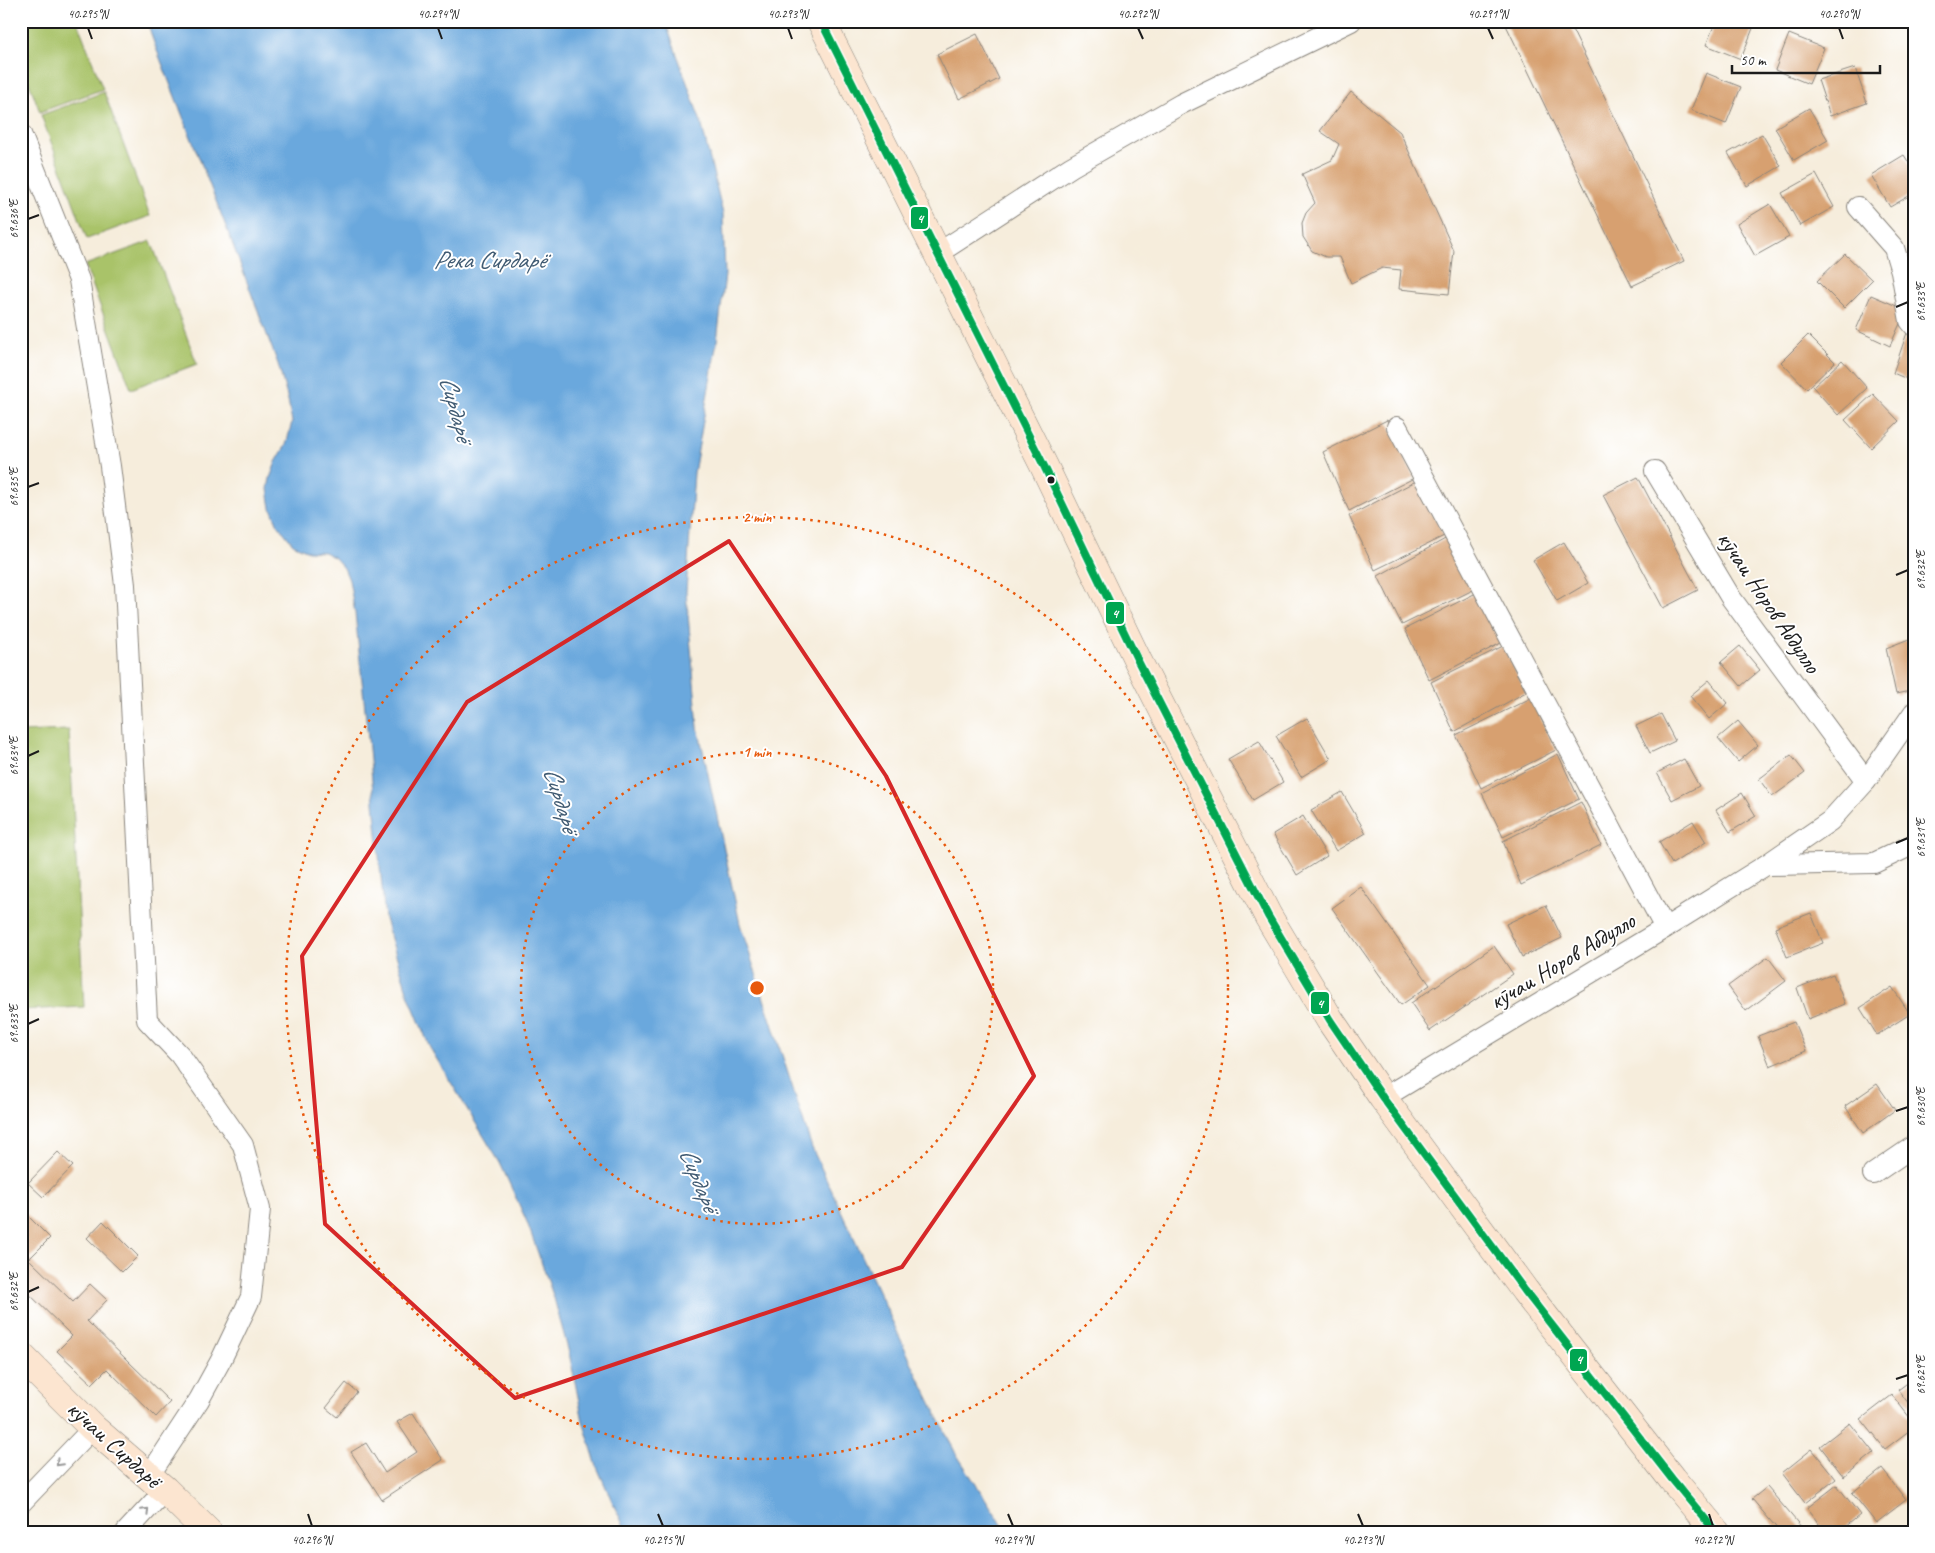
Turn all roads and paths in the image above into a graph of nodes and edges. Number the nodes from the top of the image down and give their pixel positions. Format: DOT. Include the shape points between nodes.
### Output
graph roads {
  1 [pos="802,21"];
  2 [pos="821,21"];
  3 [pos="1351,21"];
  4 [pos="21,134"];
  5 [pos="1858,207"];
  6 [pos="937,254"];
  7 [pos="1914,326"];
  8 [pos="1397,427"];
  9 [pos="1655,471"];
  10 [pos="1914,712"];
  11 [pos="1866,781"];
  12 [pos="1914,844"];
  13 [pos="1766,865"];
  14 [pos="1665,928"];
  15 [pos="1383,1098"];
  16 [pos="1914,1146"];
  17 [pos="1873,1174"];
  18 [pos="21,1356"];
  19 [pos="93,1428"];
  20 [pos="157,1483"];
  21 [pos="21,1503"];
  22 [pos="126,1532"];
  23 [pos="208,1532"];
  24 [pos="1696,1532"];
  25 [pos="1716,1532"];
  1 -- 24 [label="main road" via="1093,605 1258,925 1316,1026 1365,1100 1468,1238"];
  2 -- 6 [label="main road"];
  3 -- 6 [label="street" via="1164,114 1071,167"];
  4 -- 20 [label="street" via="79,280 110,466 126,585 147,1020 180,1055 243,1145 260,1210 250,1297"];
  5 -- 7 [label="street" via="1894,248 1910,321"];
  6 -- 15 [label="main road" via="1268,916 1330,1020"];
  8 -- 14 [label="street"];
  9 -- 11 [label="street, кӯчаи Норов Абдулло" via="1731,598"];
  10 -- 11 [label="street, кӯчаи Норов Абдулло"];
  11 -- 13 [label="street, кӯчаи Норов Абдулло" via="1830,821"];
  12 -- 13 [label="street" via="1874,863"];
  13 -- 14 [label="street, кӯчаи Норов Абдулло"];
  14 -- 15 [label="street, кӯчаи Норов Абдулло"];
  15 -- 25 [label="main road" via="1525,1292"];
  16 -- 17 [label="street"];
  18 -- 19 [label="main road, кӯчаи Сирдарё"];
  19 -- 20 [label="main road, кӯчаи Сирдарё"];
  19 -- 21 [label="street, one-way"];
  22 -- 20 [label="street, one-way"];
  20 -- 23 [label="main road, кӯчаи Сирдарё"];
}
